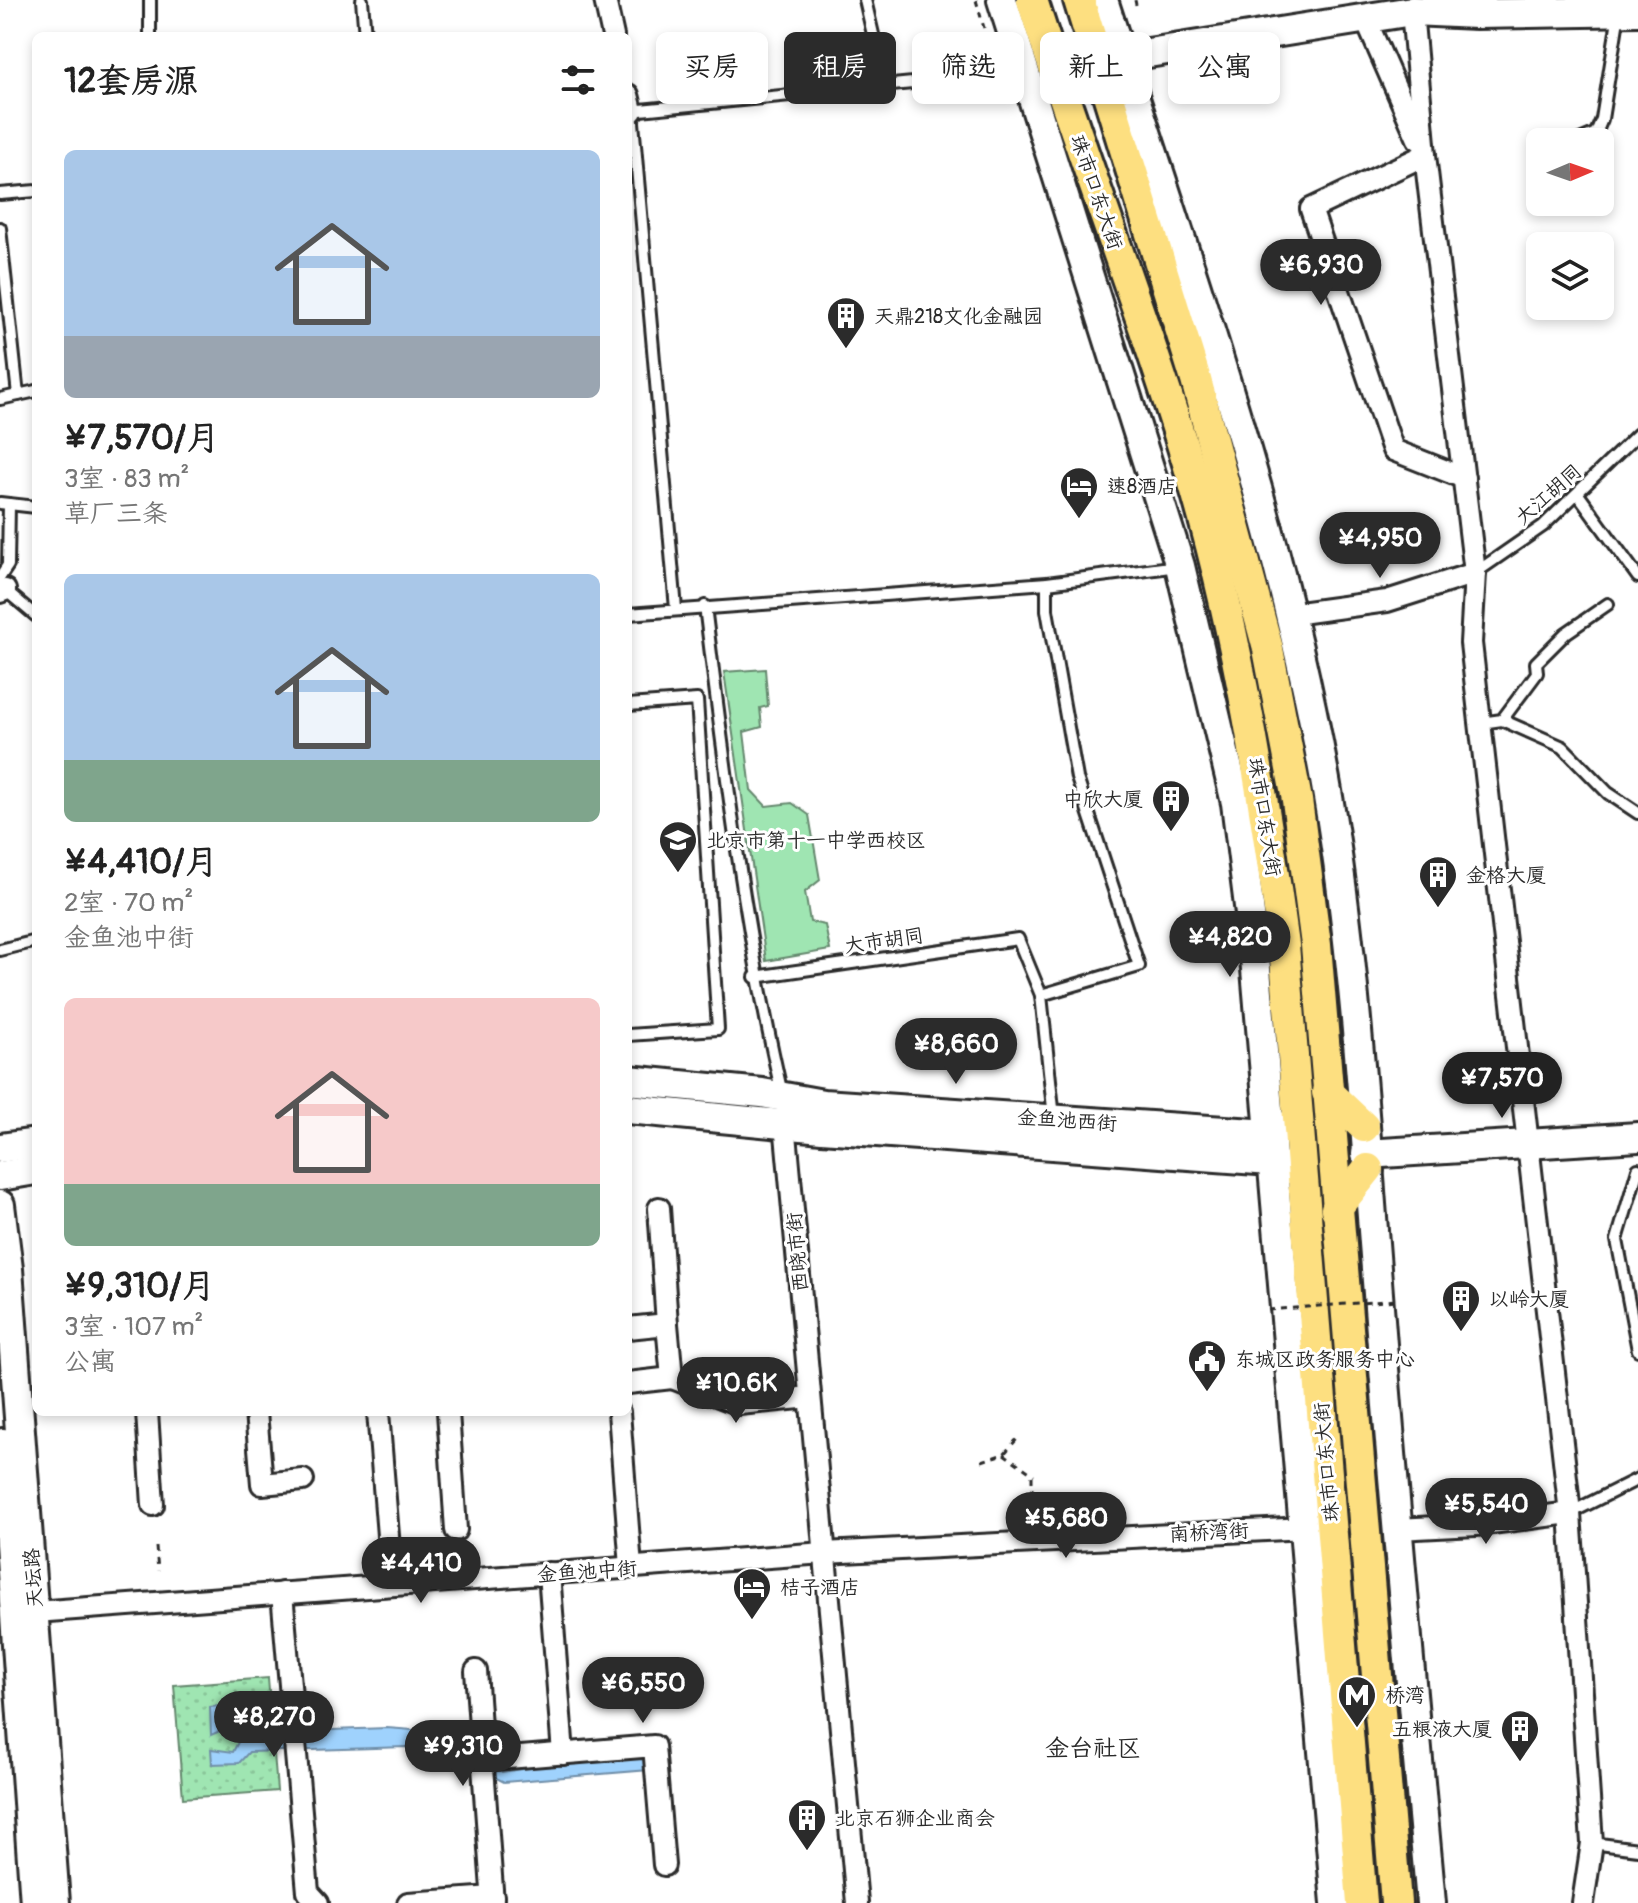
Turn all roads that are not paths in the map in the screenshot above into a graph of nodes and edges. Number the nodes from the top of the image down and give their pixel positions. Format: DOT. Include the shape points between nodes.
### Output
graph roads {
  1 [pos="150,0"];
  2 [pos="362,0"];
  3 [pos="605,0"];
  4 [pos="865,0"];
  5 [pos="1002,0"];
  6 [pos="1032,0"];
  7 [pos="1079,0"];
  8 [pos="1103,0"];
  9 [pos="1447,6"];
  10 [pos="1412,11"];
  11 [pos="1629,11"];
  12 [pos="1365,18"];
  13 [pos="150,32"];
  14 [pos="365,32"];
  15 [pos="612,32"];
  16 [pos="872,32"];
  17 [pos="1012,32"];
  18 [pos="1042,32"];
  19 [pos="1096,32"];
  20 [pos="1107,32"];
  21 [pos="1152,51"];
  22 [pos="1040,70"];
  23 [pos="1024,72"];
  24 [pos="784,94"];
  25 [pos="1067,104"];
  26 [pos="1118,104"];
  27 [pos="1126,104"];
  28 [pos="632,106"];
  29 [pos="1598,128"];
  30 [pos="632,138"];
  31 [pos="1125,145"];
  32 [pos="1084,154"];
  33 [pos="1425,155"];
  34 [pos="32,191"];
  35 [pos="0,194"];
  36 [pos="0,228"];
  37 [pos="32,392"];
  38 [pos="18,395"];
  39 [pos="0,399"];
  40 [pos="1638,434"];
  41 [pos="1464,478"];
  42 [pos="1578,494"];
  43 [pos="4,504"];
  44 [pos="32,507"];
  45 [pos="1180,566"];
  46 [pos="1475,573"];
  47 [pos="1638,577"];
  48 [pos="1047,583"];
  49 [pos="1,586"];
  50 [pos="1608,604"];
  51 [pos="705,606"];
  52 [pos="676,609"];
  53 [pos="32,613"];
  54 [pos="632,614"];
  55 [pos="1292,614"];
  56 [pos="632,705"];
  57 [pos="1502,720"];
  58 [pos="1481,723"];
  59 [pos="1638,813"];
  60 [pos="32,942"];
  61 [pos="0,950"];
  62 [pos="755,977"];
  63 [pos="1041,995"];
  64 [pos="632,1035"];
  65 [pos="632,1081"];
  66 [pos="1327,1092"];
  67 [pos="1297,1100"];
  68 [pos="632,1109"];
  69 [pos="784,1110"];
  70 [pos="1053,1132"];
  71 [pos="1638,1137"];
  72 [pos="32,1144"];
  73 [pos="1530,1144"];
  74 [pos="1270,1147"];
  75 [pos="0,1148"];
  76 [pos="1366,1150"];
  77 [pos="1638,1169"];
  78 [pos="32,1171"];
  79 [pos="0,1176"];
  80 [pos="1304,1188"];
  81 [pos="0,1205"];
  82 [pos="659,1208"];
  83 [pos="1336,1209"];
  84 [pos="667,1324"];
  85 [pos="632,1328"];
  86 [pos="1638,1350"];
  87 [pos="672,1378"];
  88 [pos="632,1383"];
  89 [pos="810,1397"];
  90 [pos="0,1402"];
  91 [pos="147,1416"];
  92 [pos="256,1416"];
  93 [pos="378,1416"];
  94 [pos="448,1416"];
  95 [pos="619,1416"];
  96 [pos="1638,1479"];
  97 [pos="303,1480"];
  98 [pos="153,1505"];
  99 [pos="1570,1513"];
  100 [pos="1306,1528"];
  101 [pos="1397,1529"];
  102 [pos="456,1530"];
  103 [pos="824,1553"];
  104 [pos="631,1567"];
  105 [pos="549,1573"];
  106 [pos="392,1585"];
  107 [pos="282,1593"];
  108 [pos="25,1612"];
  109 [pos="476,1671"];
  110 [pos="563,1754"];
  111 [pos="483,1760"];
  112 [pos="1592,1843"];
  113 [pos="1638,1849"];
  114 [pos="664,1865"];
  115 [pos="493,1900"];
  116 [pos="35,1903"];
  117 [pos="55,1903"];
  118 [pos="318,1903"];
  119 [pos="408,1903"];
  120 [pos="857,1903"];
  121 [pos="1336,1903"];
  122 [pos="1362,1903"];
  123 [pos="1396,1903"];
  124 [pos="1431,1903"];
  125 [pos="1583,1903"];
  1 -- 13 [label="lane"];
  2 -- 14 [label="lane"];
  3 -- 15 [label="street"];
  4 -- 16 [label="lane"];
  5 -- 17 [label="street, 珠市口东大街"];
  6 -- 18 [label="main road, 珠市口东大街"];
  7 -- 19 [label="main road, 珠市口东大街"];
  8 -- 20 [label="street, 珠市口东大街"];
  9 -- 10 [label="street"];
  9 -- 11 [label="street"];
  10 -- 12 [label="street"];
  10 -- 33 [label="street"];
  11 -- 29 [label="lane"];
  12 -- 21 [label="street"];
  12 -- 33 [label="street"];
  22 -- 23 [label="lane"];
  23 -- 45 [label="street, 珠市口东大街"];
  24 -- 28 [label="lane"];
  25 -- 32 [label="main road, 珠市口东大街"];
  26 -- 31 [label="main road, 珠市口东大街"];
  27 -- 55 [label="street, 珠市口东大街" via="1255,484"];
  30 -- 52 [label="lane"];
  31 -- 32 [label="main road"];
  31 -- 66 [label="main road, 珠市口东大街" via="1196,380 1268,649 1299,814"];
  32 -- 67 [label="main road, 珠市口东大街" via="1164,384 1198,497 1235,653 1284,945"];
  33 -- 41 [label="street"];
  33 -- 41 [label="street" via="1311,209 1393,450"];
  34 -- 35 [label="lane"];
  36 -- 38 [label="lane"];
  37 -- 38 [label="lane"];
  38 -- 39 [label="lane"];
  40 -- 42 [label="lane, 大江胡同"];
  41 -- 46 [label="street"];
  42 -- 46 [label="lane, 大江胡同" via="1543,526"];
  42 -- 47 [label="lane"];
  43 -- 44 [label="lane"];
  43 -- 49 [label="lane" via="8,565"];
  45 -- 48 [label="lane"];
  45 -- 74 [label="street, 珠市口东大街" via="1236,803"];
  46 -- 55 [label="street" via="1387,601"];
  46 -- 58 [label="street" via="1471,643"];
  48 -- 51 [label="lane"];
  48 -- 63 [label="lane" via="1047,610 1077,778 1139,966"];
  49 -- 53 [label="lane"];
  50 -- 57 [label="lane" via="1566,633 1536,663 1537,673"];
  51 -- 52 [label="lane"];
  51 -- 62 [label="lane, 西晓市街"];
  52 -- 54 [label="lane"];
  55 -- 76 [label="street, 珠市口东大街" via="1329,799"];
  56 -- 64 [label="lane" via="697,700 718,1029"];
  57 -- 58 [label="lane"];
  57 -- 59 [label="lane" via="1563,747 1608,793"];
  58 -- 73 [label="street"];
  60 -- 61 [label="lane"];
  62 -- 63 [label="lane, 大市胡同" via="1018,939"];
  62 -- 69 [label="lane, 西晓市街"];
  63 -- 70 [label="lane"];
  65 -- 69 [label="street, 金鱼池西街"];
  66 -- 76 [label="main road"];
  66 -- 83 [label="main road, 珠市口东大街"];
  67 -- 74 [label="street"];
  67 -- 80 [label="main road, 珠市口东大街"];
  68 -- 69 [label="street, 金鱼池西街"];
  69 -- 70 [label="street, 金鱼池西街"];
  69 -- 89 [label="street, 西晓市街"];
  70 -- 74 [label="street, 金鱼池西街"];
  71 -- 73 [label="street"];
  72 -- 75 [label="street"];
  73 -- 76 [label="street"];
  73 -- 99 [label="street"];
  74 -- 80 [label="street"];
  74 -- 100 [label="street, 珠市口东大街"];
  76 -- 83 [label="main road"];
  76 -- 101 [label="street, 珠市口东大街"];
  77 -- 86 [label="lane" via="1617,1240"];
  78 -- 79 [label="street"];
  80 -- 122 [label="main road, 珠市口东大街"];
  81 -- 108 [label="street, 天坛路" via="8,1269"];
  82 -- 84 [label="street"];
  83 -- 123 [label="main road, 珠市口东大街"];
  84 -- 85 [label="street"];
  84 -- 87 [label="street"];
  87 -- 88 [label="street"];
  87 -- 89 [label="street" via="739,1404"];
  89 -- 103 [label="street, 西晓市街"];
  90 -- 108 [label="street, 天坛路"];
  91 -- 98 [label="street"];
  92 -- 97 [label="street" via="262,1484"];
  93 -- 106 [label="street"];
  94 -- 102 [label="street"];
  95 -- 104 [label="street"];
  96 -- 99 [label="lane"];
  99 -- 101 [label="street"];
  99 -- 112 [label="street"];
  100 -- 103 [label="street, 南桥湾街"];
  100 -- 121 [label="street, 珠市口东大街"];
  101 -- 124 [label="street, 珠市口东大街"];
  103 -- 104 [label="street, 金鱼池中街"];
  103 -- 120 [label="street, 西晓市街"];
  104 -- 105 [label="street, 金鱼池中街"];
  105 -- 106 [label="street, 金鱼池中街"];
  105 -- 110 [label="street"];
  106 -- 107 [label="street, 金鱼池中街"];
  107 -- 108 [label="street, 金鱼池中街"];
  107 -- 118 [label="street" via="308,1892"];
  108 -- 116 [label="street, 天坛路"];
  108 -- 117 [label="street, 天坛路"];
  109 -- 111 [label="street"];
  110 -- 111 [label="street"];
  110 -- 114 [label="street" via="654,1746"];
  111 -- 115 [label="street"];
  112 -- 113 [label="lane"];
  112 -- 125 [label="street"];
  115 -- 119 [label="street"];
}
